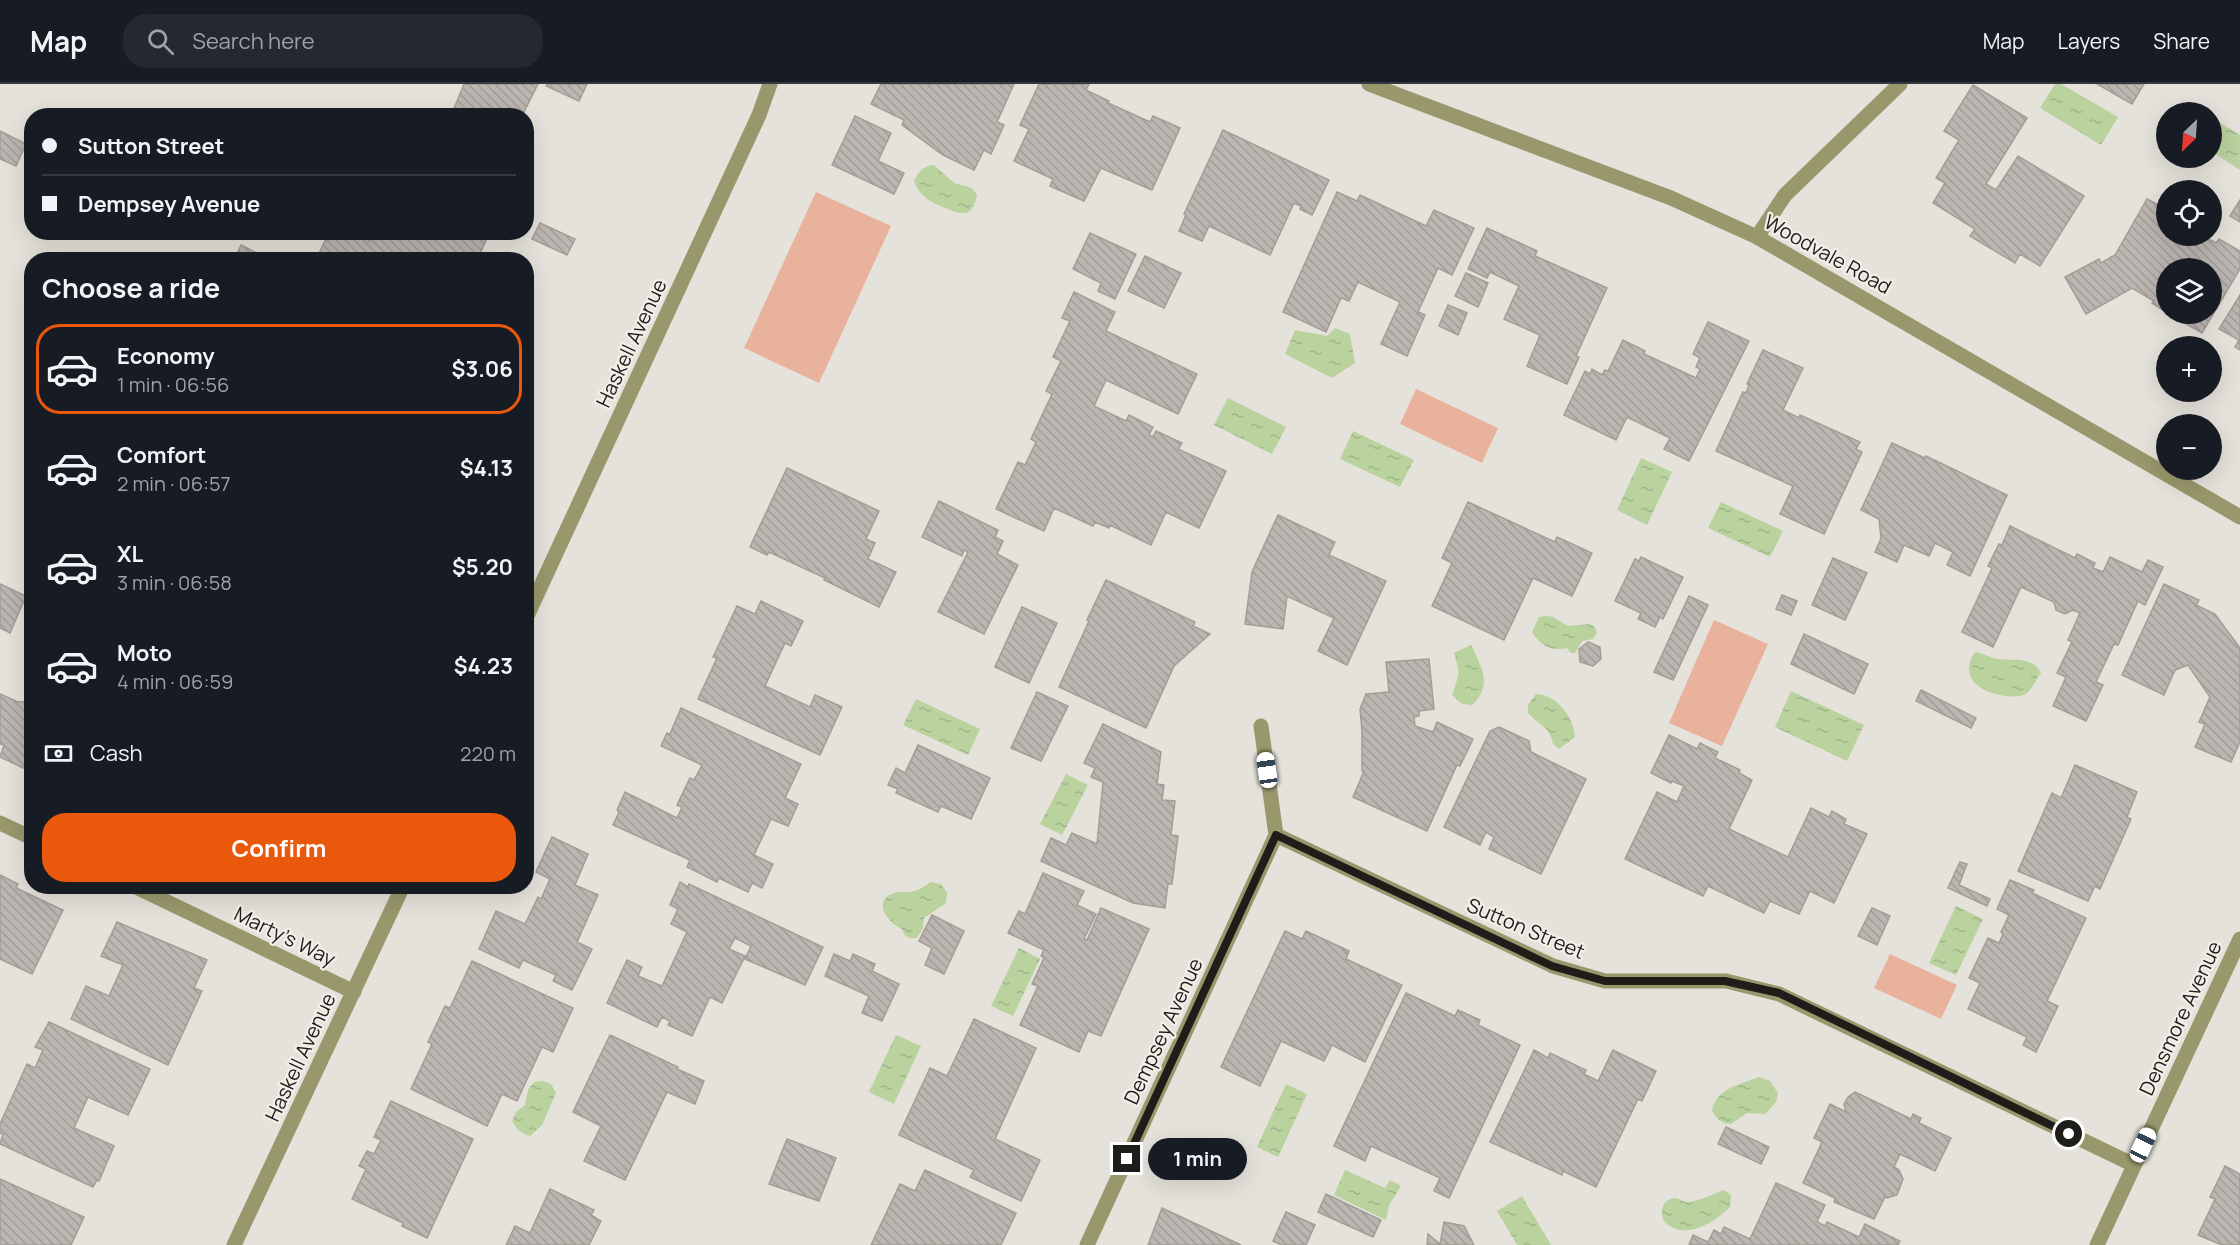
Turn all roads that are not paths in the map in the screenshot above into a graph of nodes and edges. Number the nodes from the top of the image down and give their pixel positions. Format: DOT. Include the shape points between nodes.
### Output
graph roads {
  1 [pos="770,84"];
  2 [pos="1369,84"];
  3 [pos="1900,84"];
  4 [pos="1758,237"];
  5 [pos="2240,517"];
  6 [pos="534,601"];
  7 [pos="1261,726"];
  8 [pos="0,823"];
  9 [pos="24,834"];
  10 [pos="1276,835"];
  11 [pos="151,894"];
  12 [pos="399,894"];
  13 [pos="2240,939"];
  14 [pos="354,992"];
  15 [pos="2134,1166"];
  16 [pos="234,1245"];
  17 [pos="1087,1245"];
  18 [pos="2097,1245"];
  1 -- 6 [label="street, Haskell Avenue"];
  2 -- 4 [label="street, Woodvale Road" via="1671,198"];
  3 -- 4 [label="street" via="1785,195"];
  4 -- 5 [label="street, Woodvale Road"];
  7 -- 10 [label="street"];
  8 -- 9 [label="street"];
  10 -- 15 [label="street, Sutton Street" via="1552,966 1605,981 1725,981 1779,993"];
  10 -- 17 [label="street, Dempsey Avenue"];
  11 -- 14 [label="street, Marty's Way"];
  12 -- 14 [label="street, Haskell Avenue"];
  13 -- 15 [label="street, Densmore Avenue"];
  14 -- 16 [label="street, Haskell Avenue"];
  15 -- 18 [label="street, Densmore Avenue"];
}
